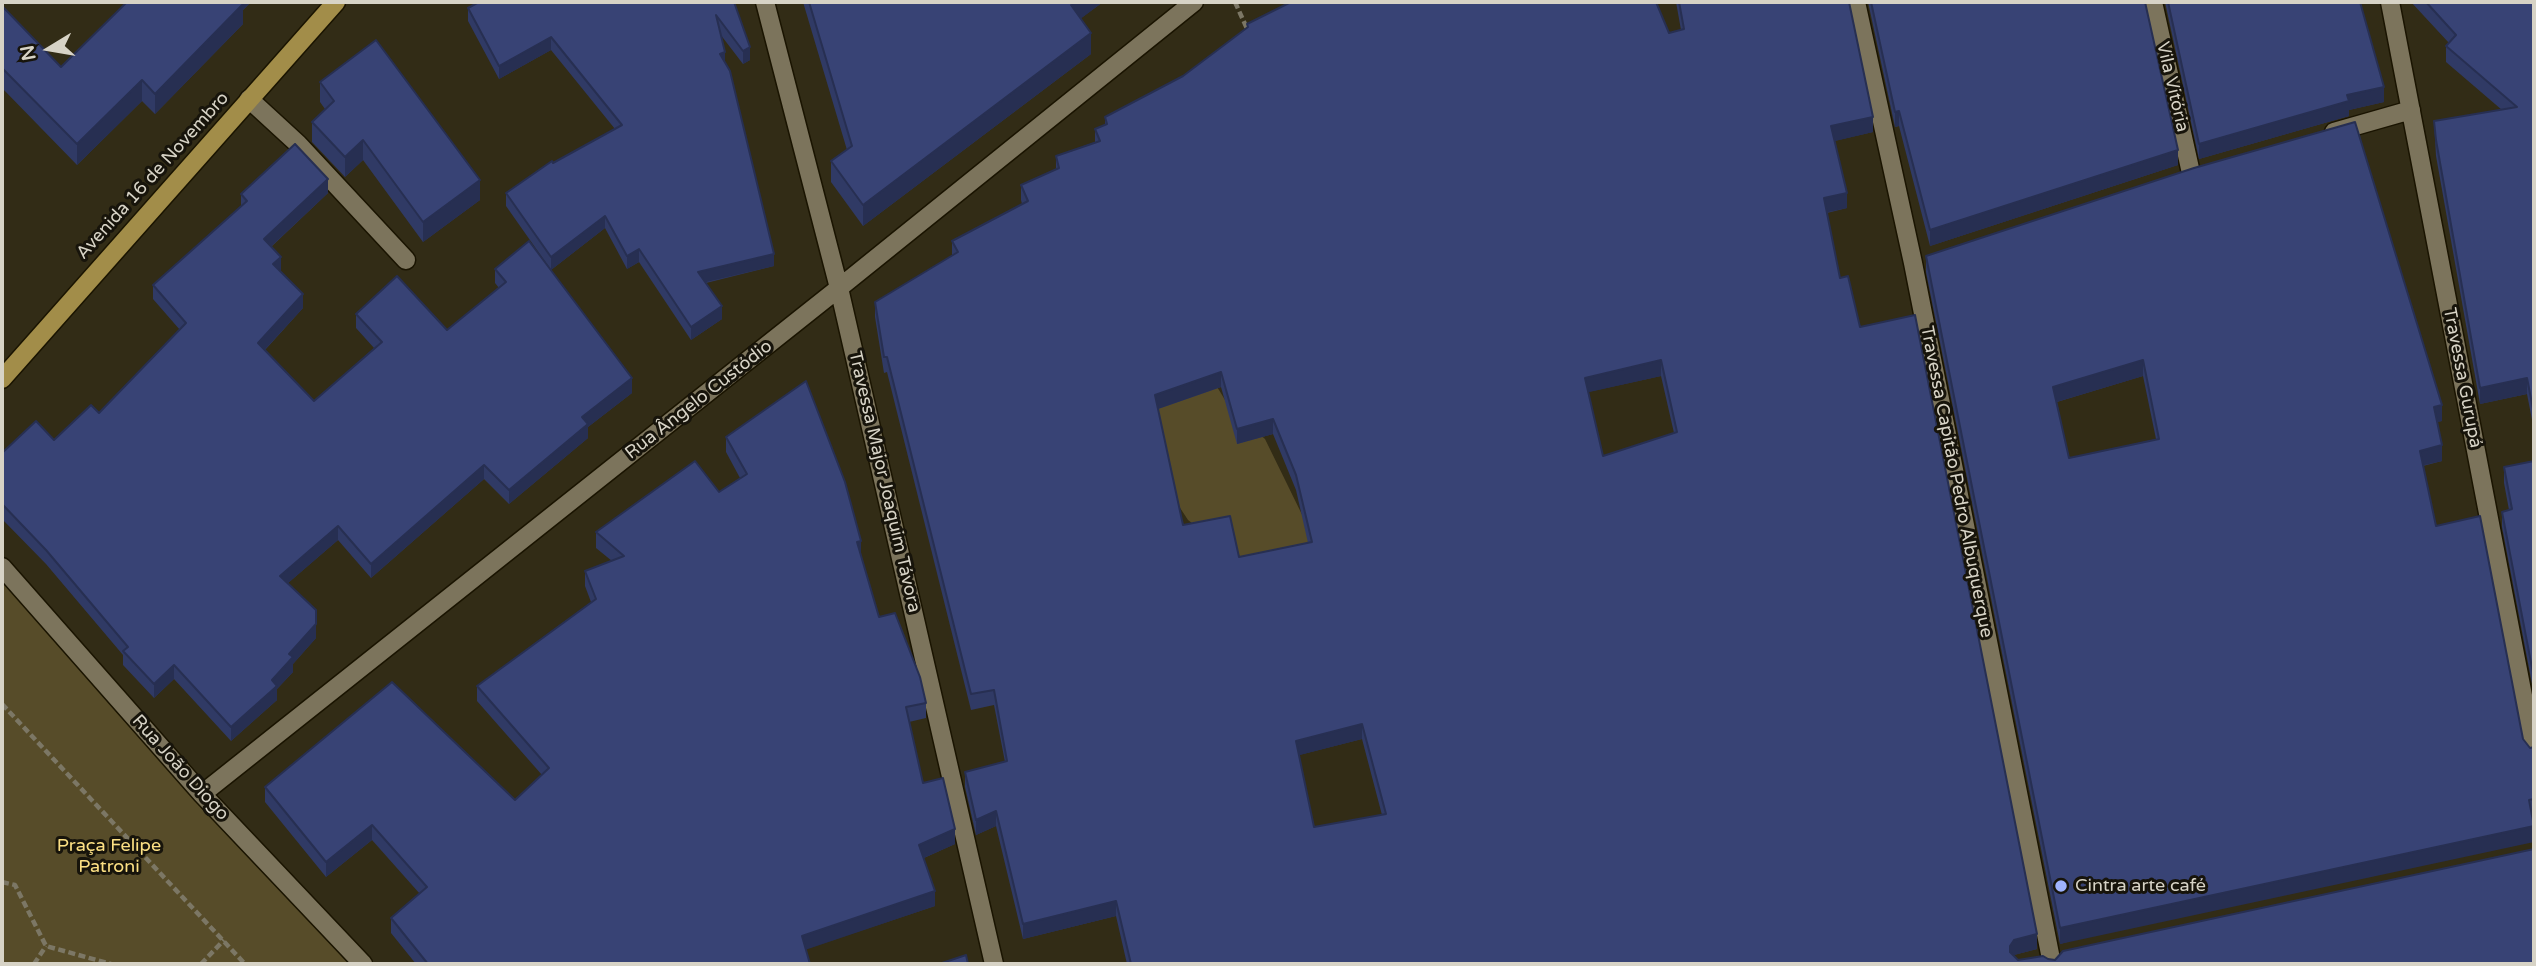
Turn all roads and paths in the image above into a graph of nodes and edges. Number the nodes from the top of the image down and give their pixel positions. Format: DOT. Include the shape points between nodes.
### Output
graph roads {
  1 [pos="336,2"];
  2 [pos="765,2"];
  3 [pos="1194,2"];
  4 [pos="1236,2"];
  5 [pos="1856,2"];
  6 [pos="2153,2"];
  7 [pos="2390,2"];
  8 [pos="1252,40"];
  9 [pos="249,99"];
  10 [pos="2411,110"];
  11 [pos="2320,136"];
  12 [pos="2191,173"];
  13 [pos="1934,256"];
  14 [pos="406,260"];
  15 [pos="1913,263"];
  16 [pos="839,288"];
  17 [pos="2,379"];
  18 [pos="2,567"];
  19 [pos="2,704"];
  20 [pos="2534,753"];
  21 [pos="202,794"];
  22 [pos="2,882"];
  23 [pos="224,940"];
  24 [pos="46,946"];
  25 [pos="2055,959"];
  26 [pos="2031,962"];
  27 [pos="34,964"];
  28 [pos="111,964"];
  29 [pos="201,964"];
  30 [pos="245,964"];
  31 [pos="363,964"];
  32 [pos="994,964"];
  1 -- 9 [label="main road, Avenida 16 de Novembro"];
  2 -- 16 [label="street, Travessa Major Joaquim Távora"];
  3 -- 16 [label="street, Rua Ângelo Custódio"];
  4 -- 8 [label="path"];
  5 -- 15 [label="street, Travessa Capitão Pedro Albuquerque"];
  6 -- 12 [label="street, Vila Vitória"];
  7 -- 10 [label="street, Travessa Gurupá"];
  9 -- 14 [label="street" via="298,144"];
  9 -- 17 [label="main road, Avenida 16 de Novembro"];
  10 -- 11 [label="street"];
  10 -- 20 [label="street, Travessa Gurupá"];
  13 -- 15 [label="street"];
  15 -- 25 [label="street, Travessa Capitão Pedro Albuquerque"];
  16 -- 21 [label="street, Rua Ângelo Custódio"];
  16 -- 32 [label="street, Travessa Major Joaquim Távora"];
  18 -- 21 [label="street, Rua João Diogo"];
  19 -- 23 [label="path"];
  21 -- 31 [label="street, Rua João Diogo"];
  22 -- 24 [label="path" via="15,885"];
  23 -- 29 [label="path"];
  23 -- 30 [label="path"];
  24 -- 27 [label="path"];
  24 -- 28 [label="path"];
  25 -- 26 [label="street"];
}
